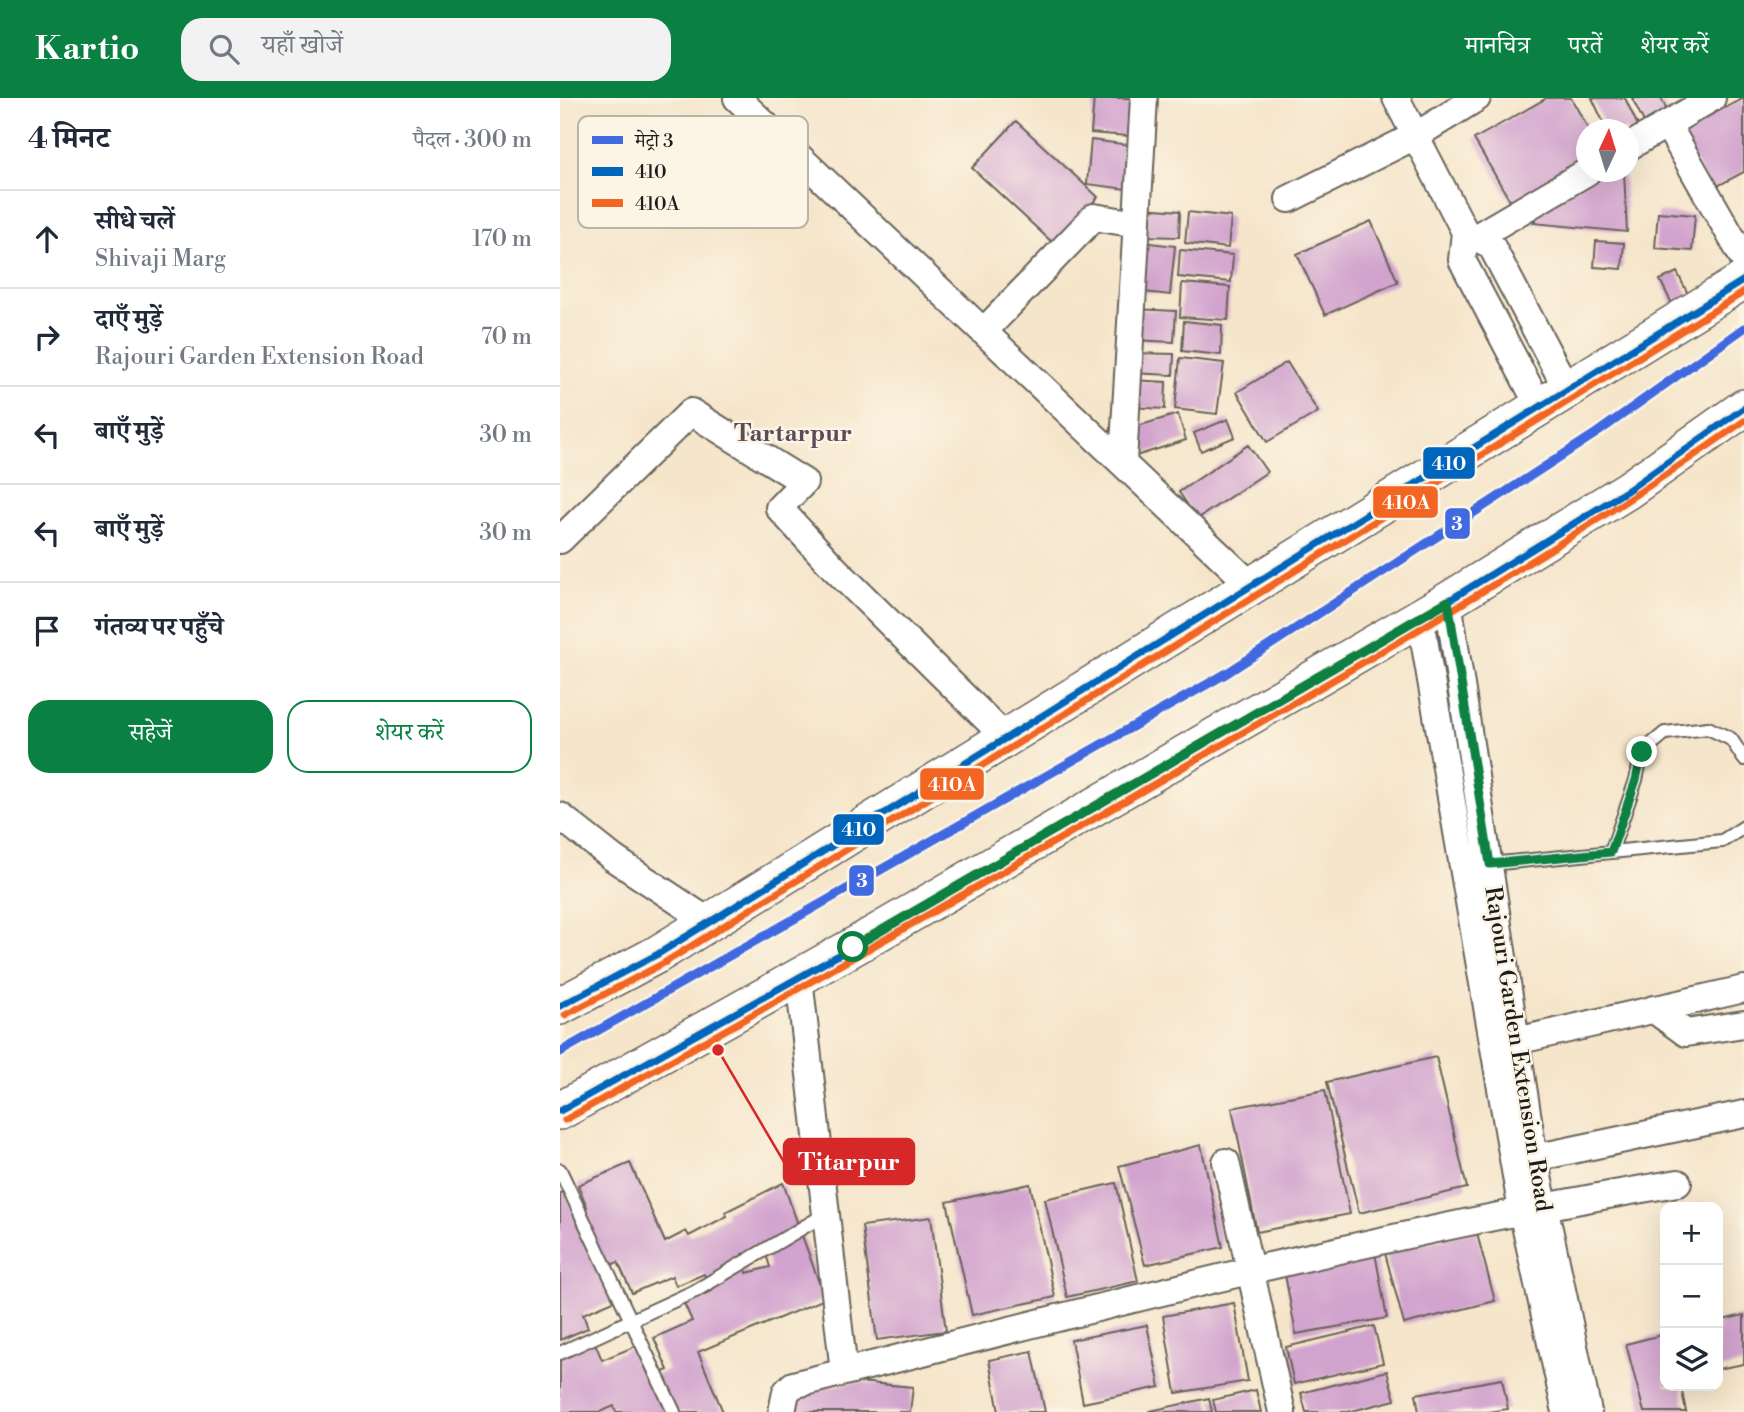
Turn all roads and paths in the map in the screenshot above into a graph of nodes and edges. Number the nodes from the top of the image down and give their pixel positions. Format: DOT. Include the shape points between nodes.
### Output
graph roads {
  1 [pos="737,98"];
  2 [pos="1144,98"];
  3 [pos="1396,98"];
  4 [pos="1477,98"];
  5 [pos="1712,98"];
  6 [pos="756,116"];
  7 [pos="1667,124"];
  8 [pos="1416,136"];
  9 [pos="1639,141"];
  10 [pos="808,165"];
  11 [pos="1576,178"];
  12 [pos="1289,199"];
  13 [pos="1137,224"];
  14 [pos="1471,234"];
  15 [pos="1744,260"];
  16 [pos="1744,280"];
  17 [pos="985,331"];
  18 [pos="1554,399"];
  19 [pos="1744,408"];
  20 [pos="1123,462"];
  21 [pos="560,540"];
  22 [pos="1251,585"];
  23 [pos="1434,608"];
  24 [pos="1006,738"];
  25 [pos="1744,759"];
  26 [pos="560,816"];
  27 [pos="1744,827"];
  28 [pos="1611,852"];
  29 [pos="1490,864"];
  30 [pos="708,921"];
  31 [pos="799,978"];
  32 [pos="1744,989"];
  33 [pos="560,1006"];
  34 [pos="1653,1009"];
  35 [pos="1744,1024"];
  36 [pos="1516,1041"];
  37 [pos="560,1111"];
  38 [pos="1744,1114"];
  39 [pos="1534,1158"];
  40 [pos="1226,1162"];
  41 [pos="560,1170"];
  42 [pos="1678,1183"];
  43 [pos="1532,1208"];
  44 [pos="826,1214"];
  45 [pos="1252,1272"];
  46 [pos="631,1321"];
  47 [pos="560,1353"];
  48 [pos="844,1372"];
  49 [pos="674,1412"];
  50 [pos="782,1412"];
  51 [pos="1282,1412"];
  52 [pos="1566,1412"];
  53 [pos="1588,1412"];
  1 -- 6 [label="street"];
  2 -- 13 [label="street"];
  3 -- 8 [label="street"];
  4 -- 8 [label="street"];
  5 -- 7 [label="street"];
  7 -- 9 [label="street"];
  7 -- 15 [label="street"];
  8 -- 12 [label="street"];
  8 -- 14 [label="street"];
  10 -- 17 [label="street"];
  11 -- 14 [label="street"];
  13 -- 17 [label="street" via="1094,217"];
  13 -- 20 [label="street"];
  14 -- 18 [label="street" via="1462,260"];
  16 -- 18 [label="main road"];
  17 -- 20 [label="street"];
  18 -- 22 [label="main road"];
  19 -- 23 [label="main road" via="1628,490"];
  20 -- 22 [label="street"];
  21 -- 24 [label="street" via="691,412 804,482 779,508"];
  22 -- 24 [label="main road"];
  23 -- 29 [label="street, Rajouri Garden Extension Road"];
  23 -- 31 [label="main road"];
  23 -- 43 [label="street, Rajouri Garden Extension Road"];
  24 -- 30 [label="main road"];
  25 -- 28 [label="lane" via="1731,739 1708,728 1665,733 1642,752"];
  26 -- 30 [label="street" via="622,865"];
  27 -- 28 [label="lane" via="1722,841"];
  28 -- 29 [label="lane"];
  29 -- 36 [label="street, Rajouri Garden Extension Road"];
  30 -- 33 [label="main road" via="658,954"];
  31 -- 37 [label="main road"];
  31 -- 44 [label="street"];
  32 -- 34 [label="street"];
  34 -- 35 [label="street" via="1686,1033"];
  34 -- 36 [label="street"];
  36 -- 39 [label="street, Rajouri Garden Extension Road"];
  38 -- 39 [label="street"];
  39 -- 43 [label="street, Rajouri Garden Extension Road"];
  40 -- 45 [label="street"];
  41 -- 46 [label="lane"];
  42 -- 43 [label="street"];
  43 -- 45 [label="street"];
  43 -- 52 [label="street, Rajouri Garden Extension Road"];
  43 -- 53 [label="street, Rajouri Garden Extension Road"];
  44 -- 46 [label="lane" via="695,1291"];
  44 -- 48 [label="street"];
  45 -- 48 [label="street"];
  45 -- 51 [label="street"];
  46 -- 47 [label="lane"];
  46 -- 49 [label="lane"];
  48 -- 50 [label="street" via="793,1385 786,1392"];
}
